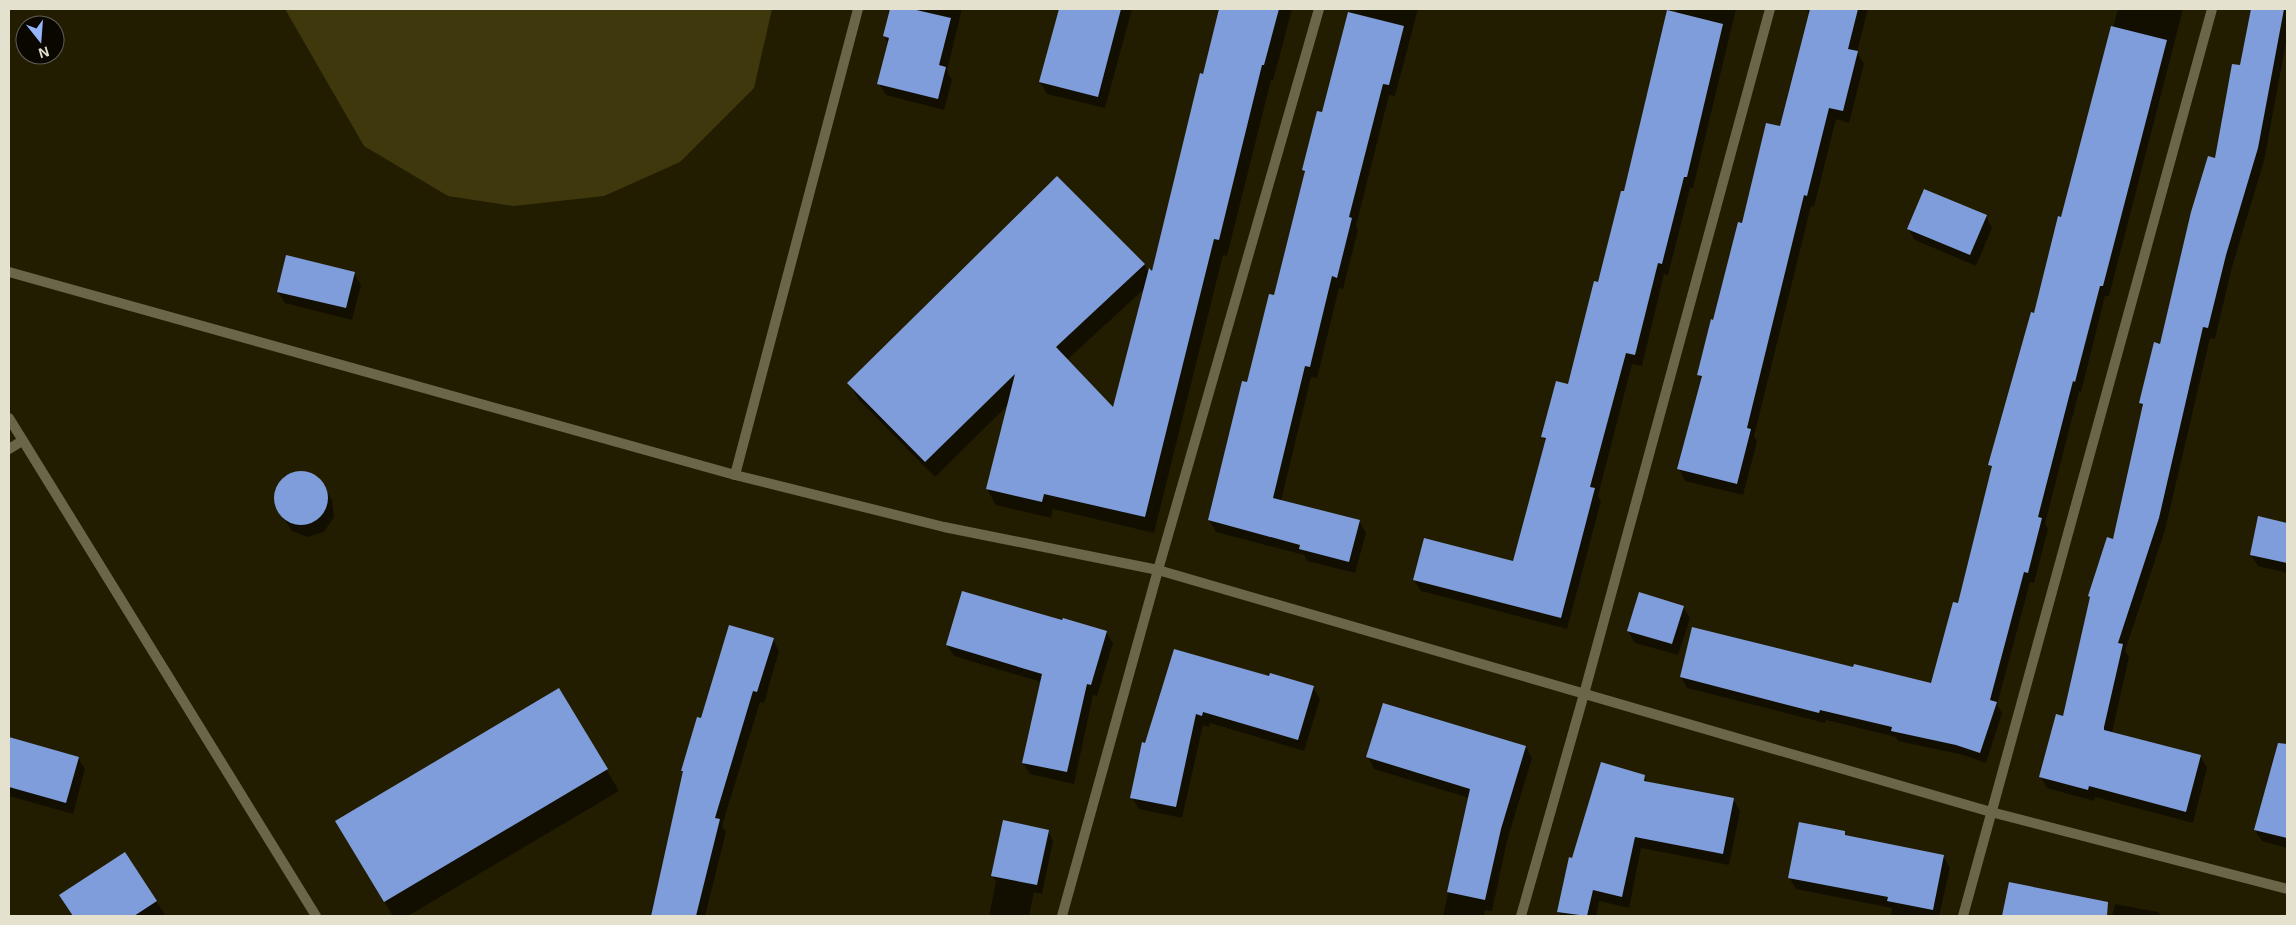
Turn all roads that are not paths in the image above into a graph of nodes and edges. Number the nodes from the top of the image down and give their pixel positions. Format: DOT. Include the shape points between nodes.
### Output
graph roads {
  1 [pos="858,9"];
  2 [pos="1319,9"];
  3 [pos="1770,9"];
  4 [pos="2212,9"];
  5 [pos="9,272"];
  6 [pos="9,418"];
  7 [pos="22,441"];
  8 [pos="9,449"];
  9 [pos="735,475"];
  10 [pos="1158,570"];
  11 [pos="1584,694"];
  12 [pos="1991,812"];
  13 [pos="2287,889"];
  14 [pos="316,916"];
  15 [pos="1062,916"];
  16 [pos="1521,916"];
  17 [pos="1963,916"];
  1 -- 9 [label="street"];
  2 -- 10 [label="street"];
  3 -- 11 [label="street"];
  4 -- 12 [label="street"];
  5 -- 9 [label="street"];
  6 -- 7 [label="street"];
  7 -- 8 [label="street"];
  7 -- 14 [label="street"];
  9 -- 10 [label="street" via="944,527"];
  10 -- 11 [label="street"];
  10 -- 15 [label="street"];
  11 -- 12 [label="street"];
  11 -- 16 [label="street"];
  12 -- 13 [label="street"];
  12 -- 17 [label="street"];
}
